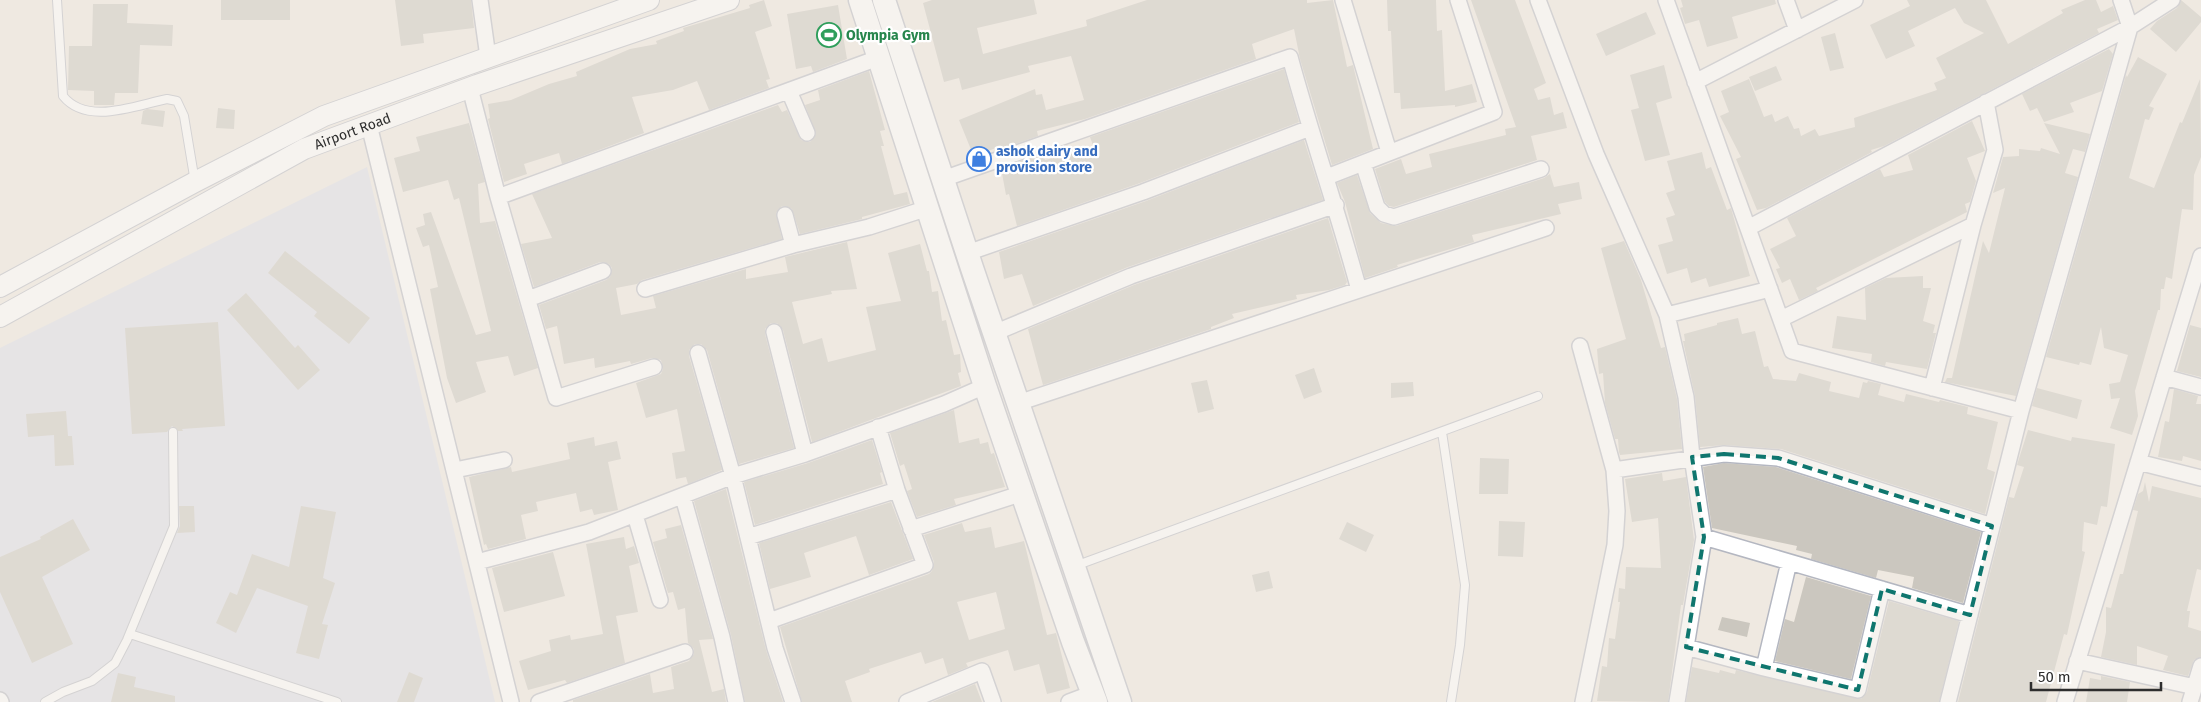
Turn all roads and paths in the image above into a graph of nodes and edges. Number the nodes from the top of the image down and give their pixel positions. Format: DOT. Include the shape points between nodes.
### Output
graph roads {
  1 [pos="56,0"];
  2 [pos="480,0"];
  3 [pos="649,0"];
  4 [pos="729,0"];
  5 [pos="860,0"];
  6 [pos="884,0"];
  7 [pos="1343,0"];
  8 [pos="1458,0"];
  9 [pos="1538,0"];
  10 [pos="1666,0"];
  11 [pos="1786,0"];
  12 [pos="1855,0"];
  13 [pos="2121,0"];
  14 [pos="2172,0"];
  15 [pos="2130,27"];
  16 [pos="1797,30"];
  17 [pos="488,57"];
  18 [pos="878,58"];
  19 [pos="1695,82"];
  20 [pos="470,88"];
  21 [pos="789,91"];
  22 [pos="1986,102"];
  23 [pos="369,125"];
  24 [pos="1310,128"];
  25 [pos="807,134"];
  26 [pos="1389,152"];
  27 [pos="1363,163"];
  28 [pos="1541,169"];
  29 [pos="1326,177"];
  30 [pos="943,179"];
  31 [pos="195,182"];
  32 [pos="498,197"];
  33 [pos="1336,205"];
  34 [pos="928,208"];
  35 [pos="785,215"];
  36 [pos="1973,225"];
  37 [pos="1546,228"];
  38 [pos="1748,228"];
  39 [pos="792,245"];
  40 [pos="967,253"];
  41 [pos="2201,256"];
  42 [pos="603,271"];
  43 [pos="2197,285"];
  44 [pos="0,286"];
  45 [pos="646,289"];
  46 [pos="1359,290"];
  47 [pos="1770,290"];
  48 [pos="528,299"];
  49 [pos="1667,315"];
  50 [pos="0,318"];
  51 [pos="1781,319"];
  52 [pos="774,332"];
  53 [pos="994,333"];
  54 [pos="1580,346"];
  55 [pos="698,353"];
  56 [pos="654,367"];
  57 [pos="2164,377"];
  58 [pos="986,386"];
  59 [pos="2201,387"];
  60 [pos="1932,388"];
  61 [pos="1538,396"];
  62 [pos="1018,403"];
  63 [pos="2021,411"];
  64 [pos="878,427"];
  65 [pos="173,432"];
  66 [pos="1442,432"];
  67 [pos="804,454"];
  68 [pos="1692,457"];
  69 [pos="504,460"];
  70 [pos="2138,462"];
  71 [pos="455,470"];
  72 [pos="1614,470"];
  73 [pos="733,476"];
  74 [pos="2201,478"];
  75 [pos="897,490"];
  76 [pos="1023,493"];
  77 [pos="683,497"];
  78 [pos="635,515"];
  79 [pos="1992,526"];
  80 [pos="911,529"];
  81 [pos="748,537"];
  82 [pos="1704,537"];
  83 [pos="477,562"];
  84 [pos="1789,562"];
  85 [pos="1073,567"];
  86 [pos="1882,589"];
  87 [pos="660,600"];
  88 [pos="1970,615"];
  89 [pos="769,621"];
  90 [pos="130,634"];
  91 [pos="1686,647"];
  92 [pos="685,652"];
  93 [pos="2077,661"];
  94 [pos="2201,666"];
  95 [pos="1764,668"];
  96 [pos="2195,687"];
  97 [pos="1095,698"];
  98 [pos="45,702"];
  99 [pos="336,702"];
  100 [pos="512,702"];
  101 [pos="539,702"];
  102 [pos="736,702"];
  103 [pos="793,702"];
  104 [pos="906,702"];
  105 [pos="993,702"];
  106 [pos="1069,702"];
  107 [pos="1120,702"];
  108 [pos="1451,702"];
  109 [pos="1583,702"];
  110 [pos="1678,702"];
  111 [pos="1948,702"];
  112 [pos="2064,702"];
  113 [pos="2190,702"];
  1 -- 31 [label="lane" via="63,96 80,110 104,111 167,99 177,101 184,116"];
  2 -- 17 [label="street"];
  3 -- 17 [label="street, Airport Road"];
  4 -- 20 [label="street, Airport Road"];
  5 -- 18 [label="main road"];
  6 -- 30 [label="main road"];
  7 -- 26 [label="street"];
  8 -- 26 [label="street" via="1494,112"];
  9 -- 49 [label="street" via="1596,154"];
  10 -- 19 [label="street"];
  11 -- 16 [label="street"];
  12 -- 16 [label="street"];
  13 -- 15 [label="street"];
  14 -- 15 [label="street"];
  15 -- 22 [label="street"];
  15 -- 63 [label="street"];
  16 -- 19 [label="street"];
  17 -- 31 [label="street, Airport Road" via="324,116"];
  18 -- 21 [label="street"];
  18 -- 34 [label="main road"];
  19 -- 38 [label="street"];
  20 -- 23 [label="street, Airport Road"];
  20 -- 32 [label="street"];
  21 -- 25 [label="street"];
  21 -- 32 [label="street"];
  22 -- 36 [label="street" via="1995,150"];
  22 -- 38 [label="street"];
  23 -- 50 [label="street, Airport Road" via="304,149"];
  23 -- 71 [label="street"];
  24 -- 29 [label="street"];
  24 -- 30 [label="street" via="1290,57"];
  24 -- 40 [label="street" via="1143,192"];
  26 -- 27 [label="street"];
  27 -- 28 [label="street" via="1377,207 1384,214 1394,216"];
  27 -- 29 [label="street"];
  29 -- 33 [label="street"];
  30 -- 40 [label="main road"];
  31 -- 44 [label="street, Airport Road"];
  32 -- 48 [label="street"];
  33 -- 46 [label="street"];
  33 -- 53 [label="street" via="1130,276"];
  34 -- 39 [label="street" via="869,227"];
  34 -- 58 [label="main road"];
  35 -- 39 [label="street"];
  36 -- 51 [label="street"];
  36 -- 60 [label="street"];
  37 -- 46 [label="street"];
  38 -- 47 [label="street"];
  39 -- 45 [label="street"];
  40 -- 53 [label="main road"];
  41 -- 43 [label="street"];
  42 -- 48 [label="street"];
  43 -- 57 [label="street"];
  46 -- 62 [label="street"];
  47 -- 49 [label="street"];
  47 -- 51 [label="street"];
  48 -- 56 [label="street" via="556,398"];
  49 -- 68 [label="street" via="1686,398"];
  51 -- 60 [label="street" via="1792,351"];
  52 -- 67 [label="street"];
  53 -- 62 [label="main road"];
  54 -- 72 [label="street"];
  55 -- 73 [label="street"];
  57 -- 59 [label="street"];
  57 -- 70 [label="street"];
  58 -- 64 [label="street"];
  58 -- 76 [label="main road"];
  60 -- 63 [label="street"];
  61 -- 66 [label="lane"];
  62 -- 85 [label="main road"];
  63 -- 79 [label="street"];
  64 -- 67 [label="street"];
  64 -- 75 [label="street"];
  65 -- 90 [label="lane" via="174,526"];
  66 -- 85 [label="lane"];
  66 -- 108 [label="lane" via="1465,585"];
  67 -- 73 [label="street"];
  68 -- 72 [label="street"];
  68 -- 79 [label="street" via="1724,454 1778,458"];
  68 -- 82 [label="street"];
  69 -- 71 [label="street"];
  70 -- 74 [label="street"];
  70 -- 93 [label="street"];
  71 -- 83 [label="street"];
  72 -- 109 [label="street" via="1614,545"];
  73 -- 77 [label="street"];
  73 -- 81 [label="street"];
  75 -- 80 [label="street"];
  75 -- 81 [label="street"];
  76 -- 80 [label="street"];
  76 -- 97 [label="main road"];
  77 -- 78 [label="street"];
  77 -- 102 [label="street"];
  78 -- 83 [label="street" via="589,532"];
  78 -- 87 [label="street"];
  79 -- 88 [label="street"];
  80 -- 89 [label="street" via="925,565"];
  81 -- 89 [label="street"];
  82 -- 84 [label="street"];
  82 -- 91 [label="street"];
  83 -- 100 [label="street"];
  84 -- 86 [label="street"];
  84 -- 95 [label="street"];
  85 -- 107 [label="main road"];
  86 -- 88 [label="street"];
  86 -- 95 [label="street" via="1858,690"];
  88 -- 111 [label="street"];
  89 -- 103 [label="street"];
  90 -- 98 [label="lane" via="115,663 92,681"];
  90 -- 99 [label="lane"];
  91 -- 95 [label="street"];
  91 -- 110 [label="street"];
  92 -- 101 [label="street"];
  93 -- 96 [label="street"];
  93 -- 112 [label="street"];
  94 -- 96 [label="street"];
  96 -- 113 [label="street"];
  97 -- 106 [label="street"];
  104 -- 105 [label="street" via="982,671"];
}
